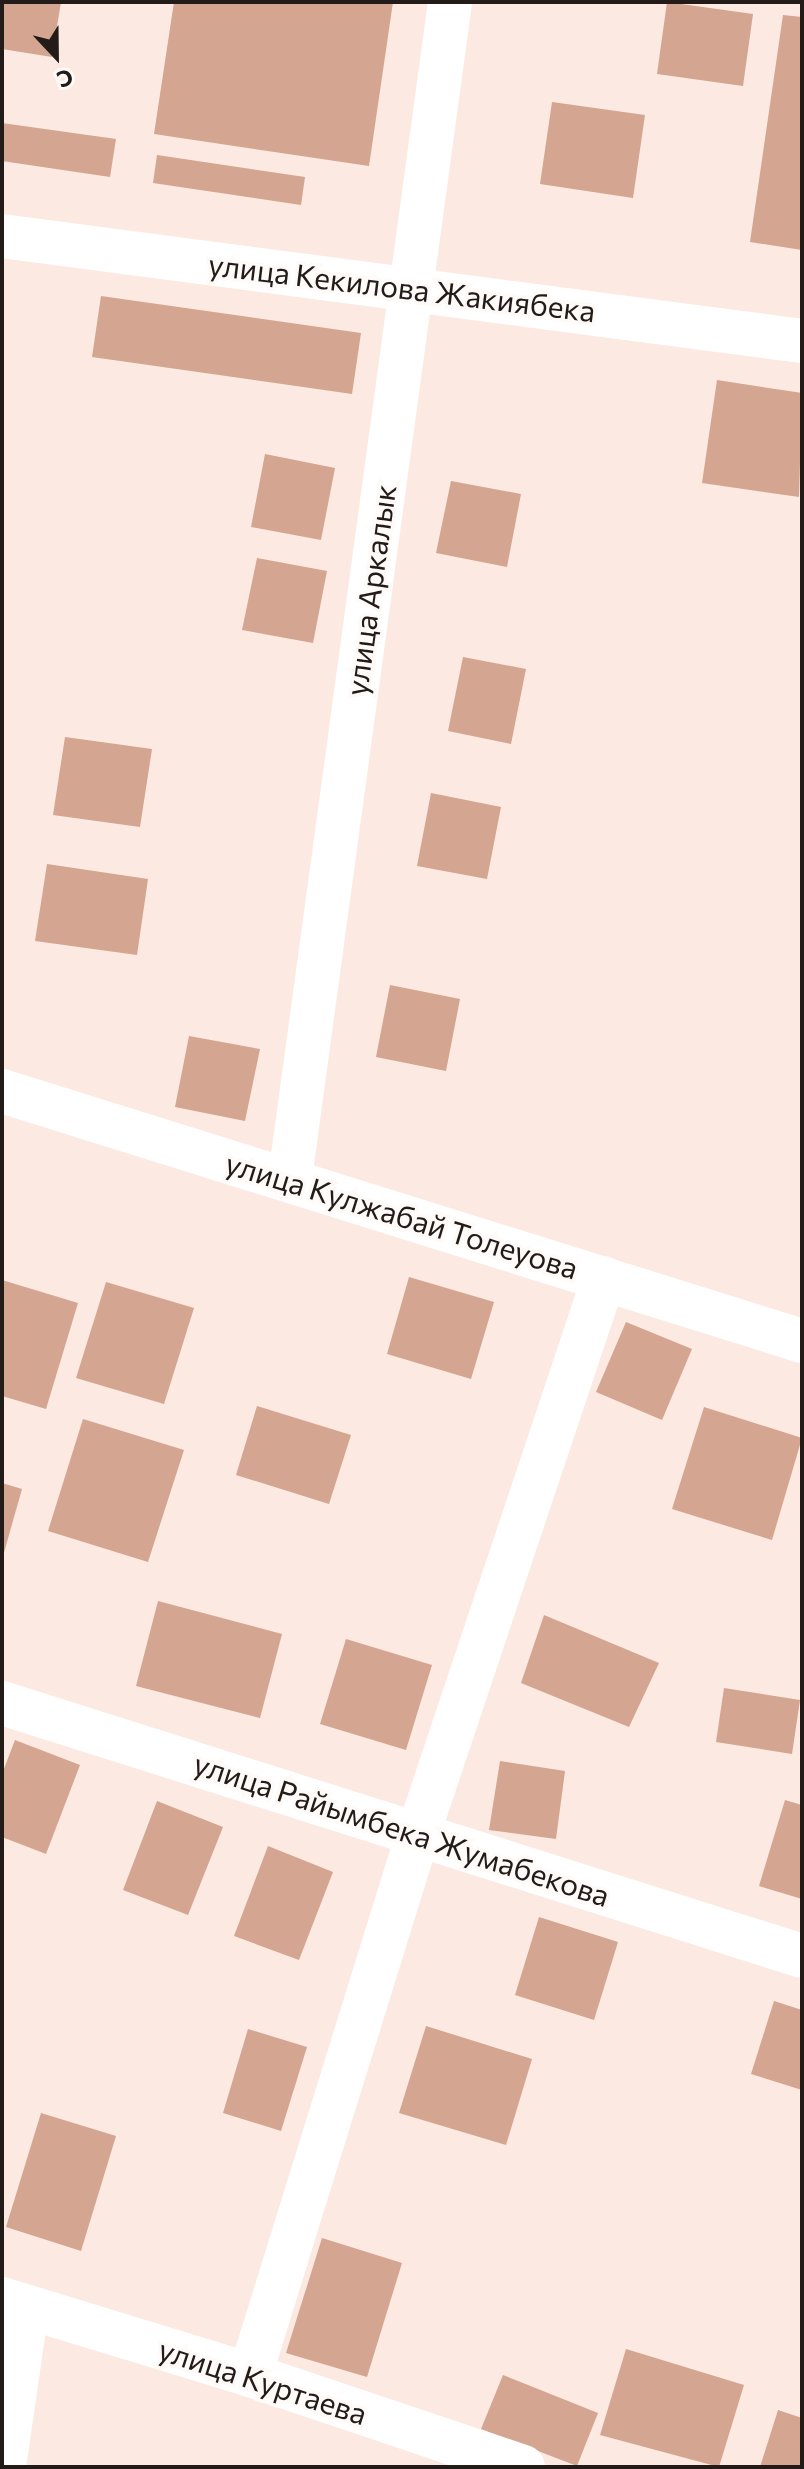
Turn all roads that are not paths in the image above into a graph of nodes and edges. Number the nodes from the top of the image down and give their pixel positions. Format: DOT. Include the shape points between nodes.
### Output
graph roads {
  1 [pos="450,2"];
  2 [pos="2,236"];
  3 [pos="411,287"];
  4 [pos="802,341"];
  5 [pos="2,1091"];
  6 [pos="290,1178"];
  7 [pos="604,1278"];
  8 [pos="802,1341"];
  9 [pos="2,1703"];
  10 [pos="418,1834"];
  11 [pos="802,1956"];
  12 [pos="14,2303"];
  13 [pos="250,2375"];
  14 [pos="4,2467"];
  15 [pos="523,2467"];
  1 -- 3 [label="street, улица Аркалык"];
  2 -- 3 [label="street, улица Кекилова Жакиябека"];
  3 -- 4 [label="street, улица Кекилова Жакиябека"];
  3 -- 6 [label="street, улица Аркалык"];
  5 -- 6 [label="street, улица Кулжабай Толеуова"];
  6 -- 7 [label="street, улица Кулжабай Толеуова"];
  7 -- 8 [label="street, улица Кулжабай Толеуова"];
  7 -- 10 [label="street"];
  9 -- 10 [label="street, улица Райымбека Жумабекова"];
  10 -- 11 [label="street, улица Райымбека Жумабекова"];
  10 -- 13 [label="street"];
  12 -- 13 [label="street, улица Куртаева"];
  12 -- 14 [label="street"];
  13 -- 15 [label="street, улица Куртаева"];
}
